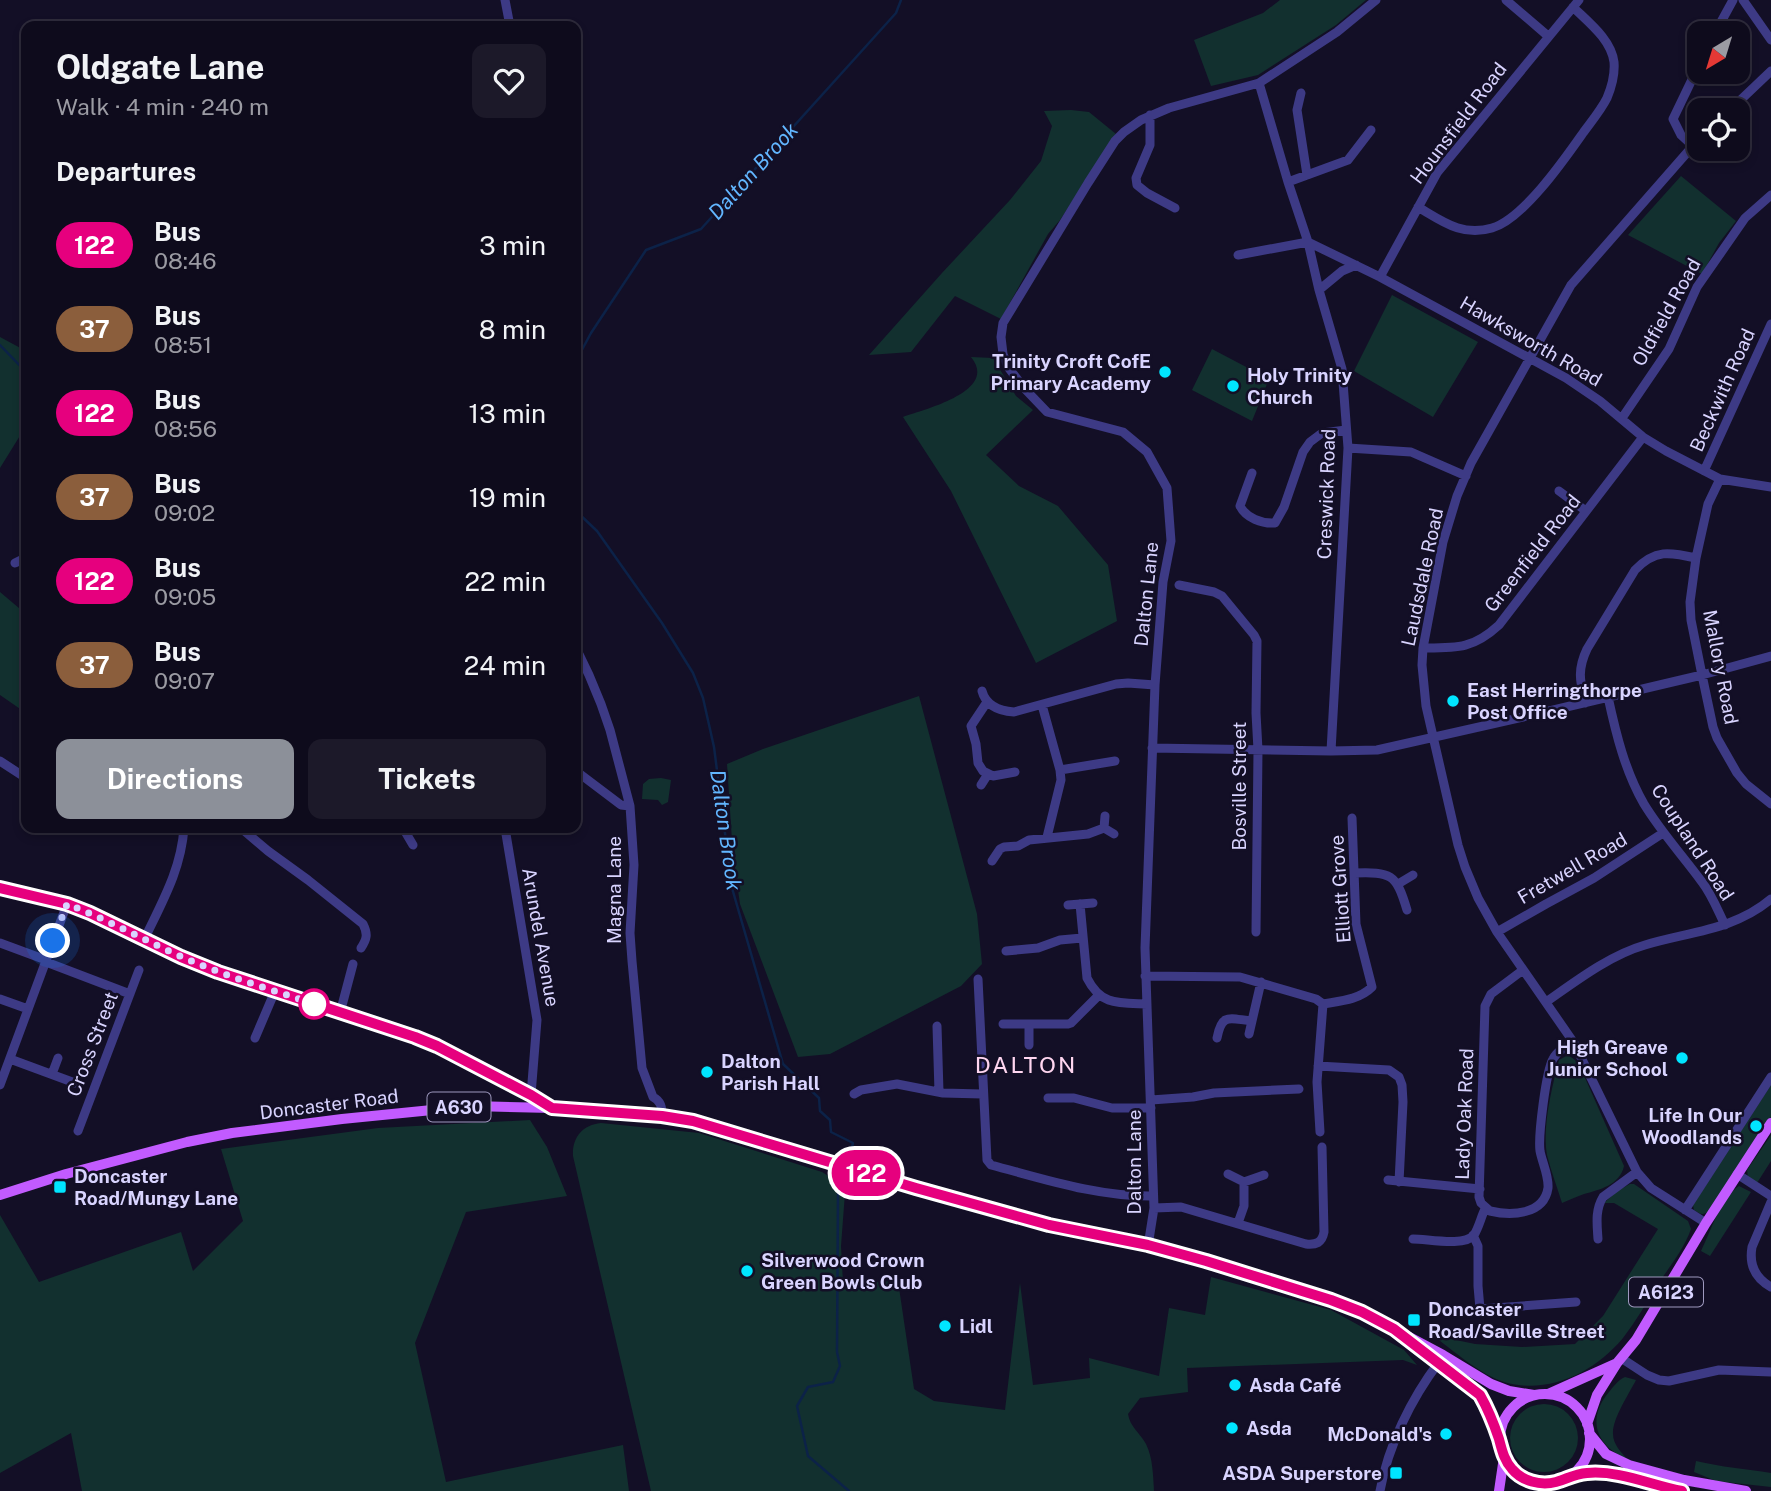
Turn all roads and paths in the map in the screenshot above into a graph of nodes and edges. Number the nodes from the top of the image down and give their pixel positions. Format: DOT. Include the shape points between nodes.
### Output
graph roads {
  1 [pos="505,0"];
  2 [pos="1376,0"];
  3 [pos="1506,0"];
  4 [pos="1733,0"];
  5 [pos="1743,0"];
  6 [pos="1576,4"];
  7 [pos="509,21"];
  8 [pos="1722,21"];
  9 [pos="1548,36"];
  10 [pos="1771,40"];
  11 [pos="1771,71"];
  12 [pos="1259,83"];
  13 [pos="1690,84"];
  14 [pos="1301,93"];
  15 [pos="1743,98"];
  16 [pos="1150,115"];
  17 [pos="1371,131"];
  18 [pos="1687,138"];
  19 [pos="1687,153"];
  20 [pos="1307,175"];
  21 [pos="1288,182"];
  22 [pos="1771,195"];
  23 [pos="1418,207"];
  24 [pos="1175,208"];
  25 [pos="1308,242"];
  26 [pos="1238,255"];
  27 [pos="1356,265"];
  28 [pos="1380,277"];
  29 [pos="1319,290"];
  30 [pos="1771,324"];
  31 [pos="1530,357"];
  32 [pos="1622,418"];
  33 [pos="1346,430"];
  34 [pos="1643,437"];
  35 [pos="1349,448"];
  36 [pos="1704,471"];
  37 [pos="1252,473"];
  38 [pos="1466,476"];
  39 [pos="1720,479"];
  40 [pos="1771,487"];
  41 [pos="1559,491"];
  42 [pos="1586,512"];
  43 [pos="1696,558"];
  44 [pos="21,561"];
  45 [pos="15,563"];
  46 [pos="1184,597"];
  47 [pos="1423,648"];
  48 [pos="1771,656"];
  49 [pos="581,659"];
  50 [pos="1702,676"];
  51 [pos="1155,685"];
  52 [pos="982,691"];
  53 [pos="1608,697"];
  54 [pos="987,702"];
  55 [pos="1585,703"];
  56 [pos="1042,705"];
  57 [pos="959,727"];
  58 [pos="971,730"];
  59 [pos="1433,738"];
  60 [pos="1152,748"];
  61 [pos="1258,750"];
  62 [pos="1331,751"];
  63 [pos="0,761"];
  64 [pos="1115,761"];
  65 [pos="1060,770"];
  66 [pos="1016,772"];
  67 [pos="988,774"];
  68 [pos="21,775"];
  69 [pos="581,775"];
  70 [pos="981,785"];
  71 [pos="1771,804"];
  72 [pos="629,806"];
  73 [pos="1105,816"];
  74 [pos="1352,818"];
  75 [pos="1104,828"];
  76 [pos="184,833"];
  77 [pos="247,833"];
  78 [pos="405,833"];
  79 [pos="506,833"];
  80 [pos="1663,833"];
  81 [pos="1114,834"];
  82 [pos="1048,837"];
  83 [pos="412,845"];
  84 [pos="992,861"];
  85 [pos="1354,873"];
  86 [pos="1413,875"];
  87 [pos="1398,884"];
  88 [pos="0,887"];
  89 [pos="1771,899"];
  90 [pos="1093,903"];
  91 [pos="67,904"];
  92 [pos="1080,904"];
  93 [pos="1068,905"];
  94 [pos="1406,910"];
  95 [pos="1725,925"];
  96 [pos="1256,932"];
  97 [pos="1497,932"];
  98 [pos="1082,937"];
  99 [pos="144,940"];
  100 [pos="0,943"];
  101 [pos="361,947"];
  102 [pos="1006,951"];
  103 [pos="46,961"];
  104 [pos="353,964"];
  105 [pos="139,970"];
  106 [pos="1523,970"];
  107 [pos="1145,976"];
  108 [pos="978,979"];
  109 [pos="1261,982"];
  110 [pos="275,991"];
  111 [pos="130,994"];
  112 [pos="1099,995"];
  113 [pos="0,999"];
  114 [pos="1546,1002"];
  115 [pos="1147,1004"];
  116 [pos="1323,1004"];
  117 [pos="28,1009"];
  118 [pos="340,1013"];
  119 [pos="1252,1021"];
  120 [pos="1003,1024"];
  121 [pos="1029,1024"];
  122 [pos="937,1026"];
  123 [pos="1249,1034"];
  124 [pos="255,1038"];
  125 [pos="1216,1038"];
  126 [pos="1574,1043"];
  127 [pos="1029,1045"];
  128 [pos="58,1058"];
  129 [pos="10,1059"];
  130 [pos="1318,1066"];
  131 [pos="52,1074"];
  132 [pos="1771,1077"];
  133 [pos="75,1083"];
  134 [pos="0,1085"];
  135 [pos="858,1089"];
  136 [pos="1299,1089"];
  137 [pos="939,1092"];
  138 [pos="982,1094"];
  139 [pos="531,1095"];
  140 [pos="653,1097"];
  141 [pos="1048,1098"];
  142 [pos="1151,1104"];
  143 [pos="552,1108"];
  144 [pos="649,1115"];
  145 [pos="662,1116"];
  146 [pos="1771,1123"];
  147 [pos="78,1131"];
  148 [pos="1320,1132"];
  149 [pos="1322,1147"];
  150 [pos="1637,1172"];
  151 [pos="1228,1174"];
  152 [pos="1737,1174"];
  153 [pos="1264,1175"];
  154 [pos="1244,1182"];
  155 [pos="1480,1189"];
  156 [pos="0,1195"];
  157 [pos="1153,1196"];
  158 [pos="1771,1196"];
  159 [pos="1771,1202"];
  160 [pos="1154,1208"];
  161 [pos="1485,1209"];
  162 [pos="1685,1210"];
  163 [pos="1238,1223"];
  164 [pos="1706,1223"];
  165 [pos="1473,1235"];
  166 [pos="1413,1239"];
  167 [pos="1598,1239"];
  168 [pos="1148,1245"];
  169 [pos="1771,1287"];
  170 [pos="1576,1302"];
  171 [pos="1480,1309"];
  172 [pos="1456,1312"];
  173 [pos="1394,1329"];
  174 [pos="1619,1361"];
  175 [pos="1438,1362"];
  176 [pos="1771,1371"];
  177 [pos="1548,1394"];
  178 [pos="1534,1395"];
  179 [pos="1588,1428"];
  180 [pos="1500,1443"];
  181 [pos="1504,1457"];
  182 [pos="1570,1476"];
  183 [pos="1558,1482"];
  184 [pos="1380,1491"];
  185 [pos="1499,1491"];
  186 [pos="1545,1491"];
  187 [pos="1682,1491"];
  188 [pos="1746,1491"];
  1 -- 7 [label="street"];
  2 -- 12 [label="street, Dalton Lane"];
  3 -- 9 [label="street"];
  4 -- 8 [label="street"];
  5 -- 10 [label="street"];
  6 -- 9 [label="street, Hounsfield Road"];
  6 -- 23 [label="street" via="1605,40 1614,59 1614,78 1606,100 1559,166 1529,201 1494,228 1454,228"];
  9 -- 23 [label="street, Hounsfield Road" via="1437,173"];
  11 -- 15 [label="street"];
  12 -- 16 [label="street, Dalton Lane"];
  12 -- 21 [label="street, Creswick Road"];
  13 -- 18 [label="street" via="1672,119"];
  14 -- 20 [label="street" via="1297,110"];
  16 -- 24 [label="street" via="1150,145 1137,185"];
  16 -- 51 [label="street, Dalton Lane" via="1115,141 1003,323 1001,337 1008,367 1048,412 1124,432 1147,452 1167,488 1171,541"];
  17 -- 20 [label="street" via="1348,160"];
  19 -- 31 [label="street, Laudsdale Road" via="1571,285"];
  20 -- 21 [label="street"];
  21 -- 25 [label="street, Creswick Road"];
  22 -- 32 [label="street, Oldfield Road" via="1745,218 1697,286 1669,349"];
  23 -- 28 [label="street, Hounsfield Road"];
  25 -- 26 [label="street"];
  25 -- 27 [label="street, Hawksworth Road"];
  25 -- 29 [label="street, Creswick Road"];
  27 -- 28 [label="street, Hawksworth Road"];
  27 -- 29 [label="street"];
  28 -- 31 [label="street, Hawksworth Road"];
  29 -- 33 [label="street, Creswick Road" via="1342,369"];
  30 -- 36 [label="street, Beckwith Road"];
  31 -- 32 [label="street, Hawksworth Road"];
  31 -- 38 [label="street, Laudsdale Road"];
  32 -- 34 [label="street, Hawksworth Road"];
  33 -- 35 [label="street, Creswick Road"];
  33 -- 37 [label="street" via="1322,433 1310,442 1275,523 1244,514 1240,506"];
  34 -- 36 [label="street, Hawksworth Road"];
  34 -- 42 [label="street, Greenfield Road"];
  35 -- 38 [label="street" via="1411,452"];
  35 -- 62 [label="street, Creswick Road"];
  36 -- 39 [label="street, Hawksworth Road"];
  38 -- 47 [label="street, Laudsdale Road" via="1443,542"];
  39 -- 40 [label="street, Hawksworth Road"];
  39 -- 43 [label="street, Mallory Road" via="1708,504"];
  41 -- 42 [label="street"];
  42 -- 47 [label="street, Greenfield Road" via="1489,634 1465,646"];
  43 -- 50 [label="street, Mallory Road" via="1691,620"];
  43 -- 55 [label="street" via="1666,553 1644,561 1635,570 1582,661"];
  44 -- 45 [label="street"];
  46 -- 61 [label="street, Bosville Street" via="1182,585 1222,596 1257,641"];
  47 -- 59 [label="street, Laudsdale Road" via="1423,688"];
  48 -- 50 [label="street"];
  49 -- 72 [label="street, Magna Lane" via="610,730"];
  50 -- 53 [label="street"];
  50 -- 71 [label="street, Mallory Road" via="1713,727 1727,757 1746,784"];
  51 -- 56 [label="street" via="1116,684"];
  51 -- 60 [label="street, Dalton Lane"];
  52 -- 54 [label="street"];
  53 -- 55 [label="street"];
  53 -- 80 [label="street, Coupland Road" via="1624,758"];
  54 -- 56 [label="street" via="1005,712"];
  54 -- 58 [label="street"];
  55 -- 59 [label="street"];
  56 -- 65 [label="street"];
  57 -- 58 [label="street"];
  58 -- 67 [label="street" via="978,764"];
  59 -- 62 [label="street" via="1377,750"];
  59 -- 97 [label="street, Laudsdale Road" via="1465,867"];
  60 -- 61 [label="street"];
  60 -- 107 [label="street, Dalton Lane"];
  61 -- 62 [label="street"];
  61 -- 96 [label="street, Bosville Street"];
  63 -- 68 [label="street"];
  64 -- 65 [label="street"];
  65 -- 82 [label="street"];
  66 -- 67 [label="street"];
  67 -- 70 [label="street"];
  69 -- 72 [label="street" via="621,805"];
  72 -- 140 [label="street, Magna Lane" via="634,865 632,961 642,1068"];
  73 -- 75 [label="street"];
  74 -- 85 [label="street, Elliott Grove"];
  75 -- 81 [label="street"];
  75 -- 82 [label="street"];
  76 -- 99 [label="street" via="173,880"];
  77 -- 101 [label="street" via="363,924 367,936"];
  78 -- 83 [label="street"];
  79 -- 139 [label="street, Arundel Avenue" via="537,1020"];
  80 -- 95 [label="street, Coupland Road" via="1704,884"];
  80 -- 97 [label="street, Fretwell Road"];
  82 -- 84 [label="street" via="1004,847"];
  85 -- 87 [label="street" via="1384,874"];
  85 -- 116 [label="street, Elliott Grove" via="1356,924 1372,987 1357,997"];
  86 -- 87 [label="street"];
  87 -- 94 [label="street"];
  88 -- 91 [label="street"];
  89 -- 95 [label="street"];
  90 -- 92 [label="street"];
  91 -- 99 [label="street"];
  91 -- 103 [label="street"];
  92 -- 93 [label="street"];
  92 -- 98 [label="street"];
  95 -- 114 [label="street" via="1643,945 1581,977"];
  97 -- 106 [label="street, Laudsdale Road"];
  98 -- 102 [label="street"];
  98 -- 112 [label="street" via="1087,978"];
  99 -- 110 [label="street"];
  100 -- 103 [label="street"];
  103 -- 111 [label="street"];
  103 -- 117 [label="street"];
  104 -- 118 [label="street"];
  105 -- 111 [label="street, Cross Street"];
  106 -- 114 [label="street, Laudsdale Road"];
  106 -- 155 [label="street, Lady Oak Road" via="1491,994 1485,1006"];
  107 -- 109 [label="street" via="1240,977"];
  107 -- 115 [label="street, Dalton Lane"];
  108 -- 138 [label="street"];
  109 -- 116 [label="street"];
  109 -- 119 [label="street"];
  110 -- 118 [label="street"];
  110 -- 124 [label="street"];
  111 -- 147 [label="street, Cross Street"];
  112 -- 115 [label="street" via="1115,1003"];
  112 -- 121 [label="street" via="1071,1023"];
  113 -- 117 [label="street"];
  114 -- 126 [label="street, Laudsdale Road"];
  115 -- 142 [label="street, Dalton Lane"];
  116 -- 130 [label="street"];
  117 -- 129 [label="street"];
  118 -- 139 [label="street" via="437,1046"];
  119 -- 123 [label="street"];
  119 -- 125 [label="street" via="1222,1021"];
  120 -- 121 [label="street"];
  121 -- 127 [label="street"];
  122 -- 137 [label="street"];
  126 -- 150 [label="street, Laudsdale Road"];
  126 -- 161 [label="street" via="1550,1065 1540,1130 1548,1181 1545,1196 1526,1212"];
  128 -- 131 [label="street"];
  129 -- 131 [label="street"];
  129 -- 134 [label="street"];
  130 -- 148 [label="street"];
  130 -- 155 [label="street" via="1389,1070 1399,1077 1402,1101 1393,1181"];
  131 -- 133 [label="street"];
  132 -- 162 [label="street"];
  135 -- 137 [label="street" via="897,1084"];
  136 -- 142 [label="street" via="1214,1093"];
  137 -- 138 [label="street"];
  138 -- 157 [label="street" via="991,1165 1072,1186"];
  139 -- 143 [label="street"];
  140 -- 144 [label="street"];
  140 -- 145 [label="street, Magna Lane" via="662,1107"];
  141 -- 142 [label="street" via="1074,1098 1112,1108"];
  142 -- 157 [label="street, Dalton Lane"];
  143 -- 144 [label="main road, Doncaster Road / A630"];
  143 -- 156 [label="main road, Doncaster Road / A630" via="472,1106 232,1133 132,1156"];
  144 -- 145 [label="main road, Doncaster Road / A630"];
  145 -- 168 [label="main road, Doncaster Road / A630" via="711,1126 1035,1221"];
  146 -- 152 [label="main road, A6123"];
  149 -- 163 [label="street" via="1324,1232 1320,1242 1306,1244"];
  150 -- 162 [label="street, Laudsdale Road" via="1651,1188"];
  150 -- 167 [label="street" via="1603,1196 1597,1214"];
  151 -- 154 [label="street"];
  152 -- 158 [label="street"];
  152 -- 164 [label="main road, A6123"];
  153 -- 154 [label="street"];
  154 -- 163 [label="street"];
  155 -- 161 [label="street, Lady Oak Road"];
  157 -- 160 [label="street, Dalton Lane"];
  159 -- 169 [label="street" via="1751,1254 1754,1270"];
  160 -- 163 [label="street" via="1181,1208"];
  160 -- 168 [label="street, Dalton Lane"];
  161 -- 165 [label="street"];
  162 -- 164 [label="street, Laudsdale Road"];
  164 -- 174 [label="main road, A6123"];
  165 -- 166 [label="street" via="1459,1241"];
  165 -- 171 [label="street" via="1478,1246"];
  168 -- 173 [label="main road, Doncaster Road / A630" via="1331,1300"];
  170 -- 171 [label="street"];
  171 -- 172 [label="street"];
  173 -- 175 [label="main road, Doncaster Road / A630"];
  173 -- 178 [label="main road, Doncaster Road / A630" via="1492,1384"];
  174 -- 176 [label="street" via="1669,1381 1719,1370"];
  174 -- 177 [label="main road, A6123"];
  174 -- 179 [label="main road, A6123" via="1594,1400"];
  175 -- 180 [label="main road, Doncaster Road / A630" via="1480,1395"];
  175 -- 184 [label="street" via="1399,1432"];
  177 -- 178 [label="main road"];
  177 -- 179 [label="main road" via="1569,1401"];
  178 -- 180 [label="main road" via="1507,1415"];
  179 -- 182 [label="main road" via="1587,1452"];
  179 -- 188 [label="main road" via="1598,1447 1629,1465"];
  180 -- 181 [label="main road"];
  181 -- 183 [label="main road" via="1526,1480"];
  181 -- 185 [label="main road"];
  182 -- 183 [label="main road"];
  182 -- 187 [label="main road" via="1611,1474"];
  183 -- 186 [label="main road"];
}
